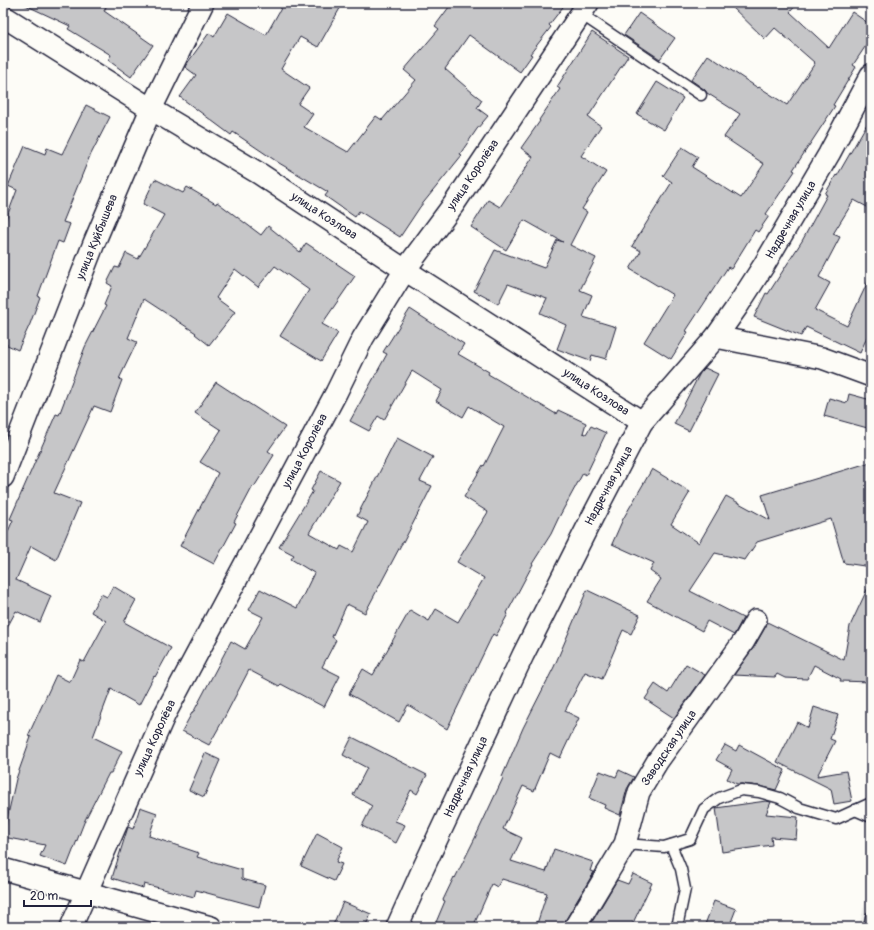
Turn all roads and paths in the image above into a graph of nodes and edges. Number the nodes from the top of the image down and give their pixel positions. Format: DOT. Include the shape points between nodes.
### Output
graph roads {
  1 [pos="203,3"];
  2 [pos="584,8"];
  3 [pos="3,16"];
  4 [pos="871,75"];
  5 [pos="701,95"];
  6 [pos="151,109"];
  7 [pos="406,270"];
  8 [pos="716,337"];
  9 [pos="871,376"];
  10 [pos="642,422"];
  11 [pos="4,472"];
  12 [pos="756,620"];
  13 [pos="871,803"];
  14 [pos="855,810"];
  15 [pos="871,817"];
  16 [pos="625,844"];
  17 [pos="671,845"];
  18 [pos="3,869"];
  19 [pos="86,891"];
  20 [pos="871,917"];
  21 [pos="70,927"];
  22 [pos="211,927"];
  23 [pos="397,927"];
  24 [pos="575,927"];
  25 [pos="677,927"];
  26 [pos="869,927"];
  1 -- 6 [label="street, улица Куйбышева"];
  2 -- 5 [label="lane"];
  2 -- 7 [label="street, улица Королёва" via="454,204"];
  3 -- 6 [label="street, улица Козлова"];
  4 -- 8 [label="street, Надречная улица" via="829,154 764,265"];
  6 -- 7 [label="street, улица Козлова" via="260,174"];
  6 -- 11 [label="street, улица Куйбышева" via="94,243"];
  7 -- 10 [label="street, улица Козлова"];
  7 -- 19 [label="street, улица Королёва" via="363,338 166,714"];
  8 -- 9 [label="street" via="822,358"];
  8 -- 10 [label="street, Надречная улица"];
  10 -- 23 [label="street, Надречная улица" via="523,655"];
  12 -- 16 [label="street, Заводская улица" via="639,792"];
  13 -- 14 [label="lane"];
  14 -- 15 [label="lane"];
  14 -- 17 [label="lane" via="836,819 799,808 780,798 741,790 719,798 704,809 690,839"];
  16 -- 17 [label="lane" via="664,847"];
  16 -- 24 [label="street, Заводская улица"];
  17 -- 25 [label="lane" via="682,869 685,890"];
  18 -- 19 [label="street"];
  19 -- 21 [label="street, улица Королёва"];
  19 -- 22 [label="street"];
  20 -- 26 [label="lane"];
}
